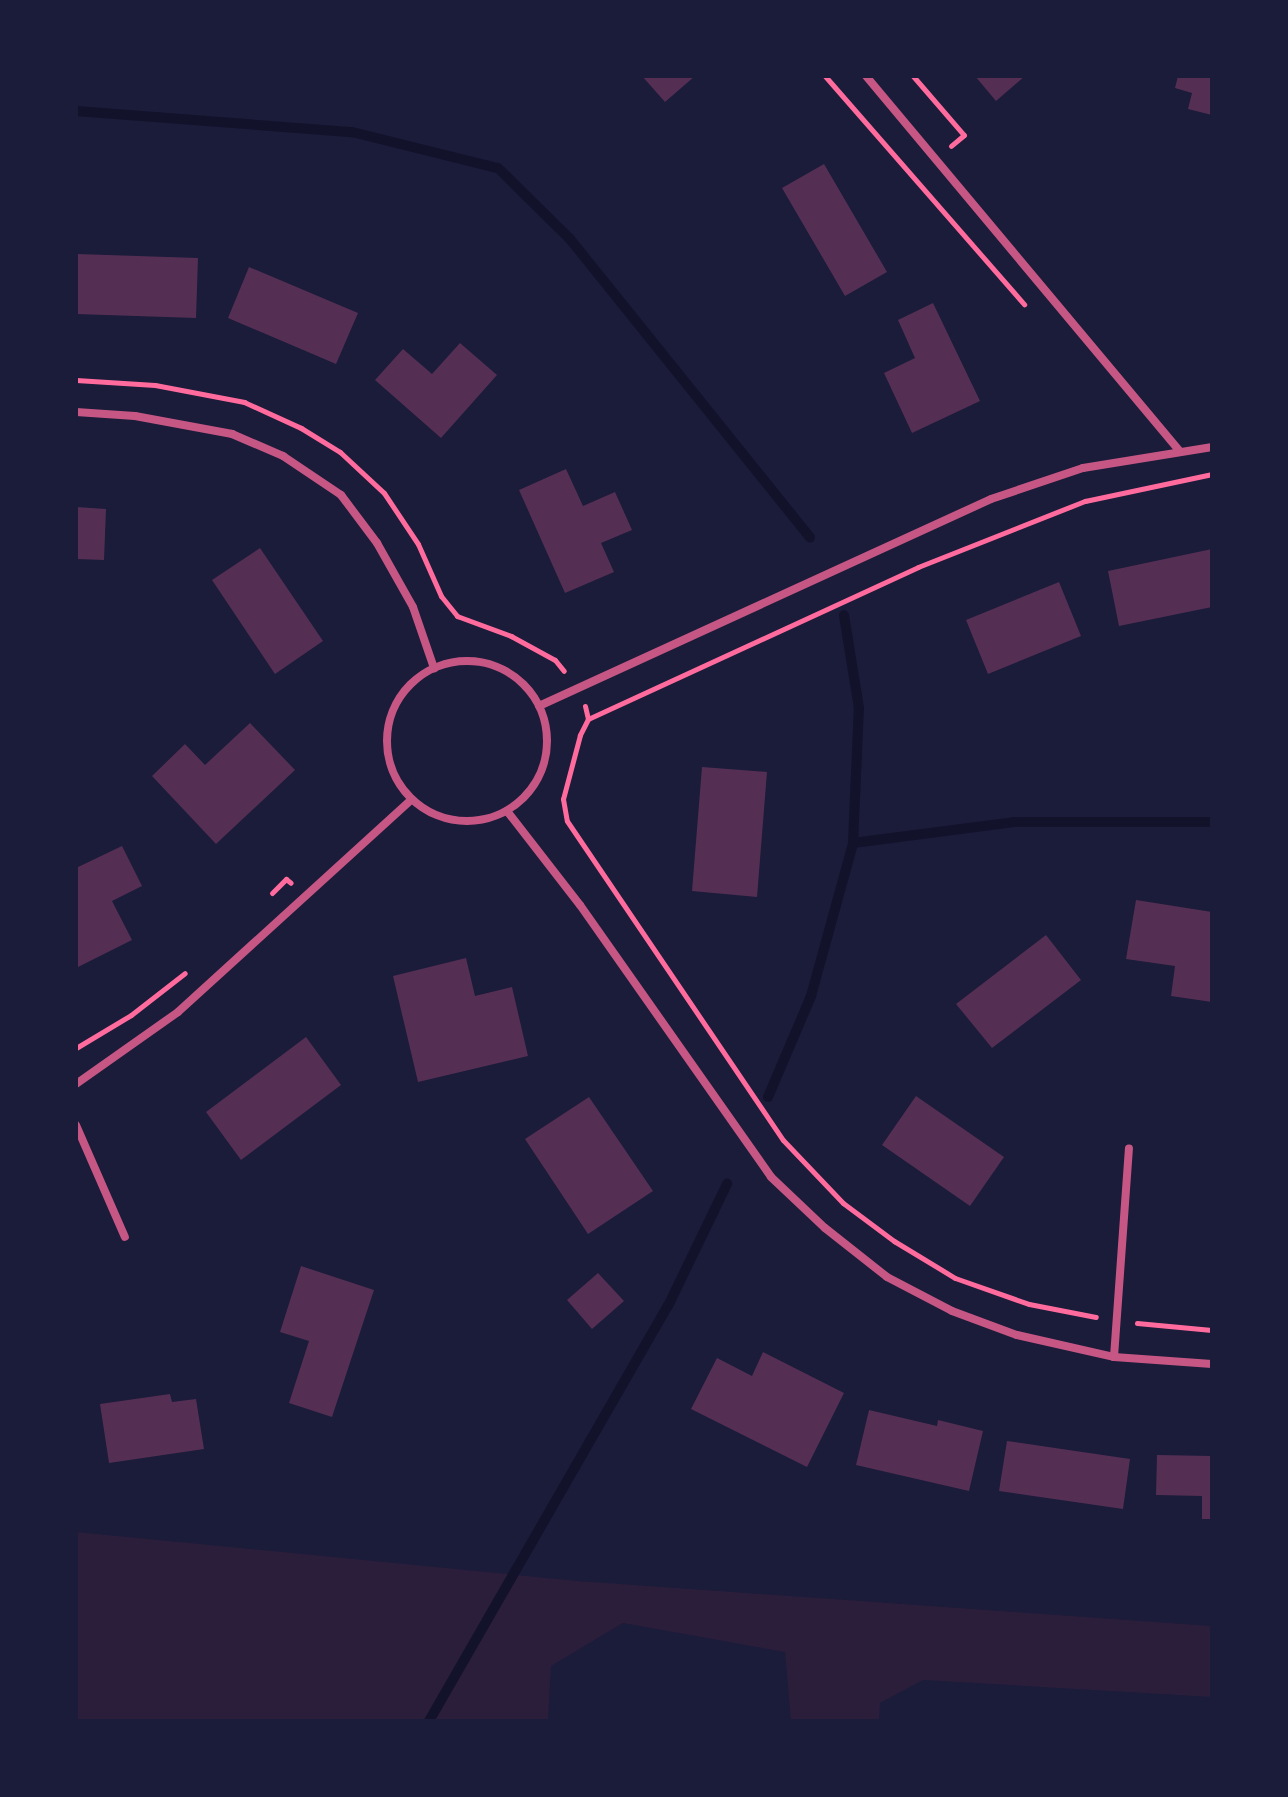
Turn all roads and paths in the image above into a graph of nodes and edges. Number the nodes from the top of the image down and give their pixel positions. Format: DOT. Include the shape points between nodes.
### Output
graph roads {
  1 [pos="825,76"];
  2 [pos="866,76"];
  3 [pos="913,76"];
  4 [pos="935,159"];
  5 [pos="1034,315"];
  6 [pos="76,380"];
  7 [pos="76,412"];
  8 [pos="1212,447"];
  9 [pos="1179,451"];
  10 [pos="1148,456"];
  11 [pos="1212,474"];
  12 [pos="1164,484"];
  13 [pos="434,668"];
  14 [pos="579,688"];
  15 [pos="539,706"];
  16 [pos="588,719"];
  17 [pos="411,800"];
  18 [pos="507,811"];
  19 [pos="306,898"];
  20 [pos="265,899"];
  21 [pos="190,969"];
  22 [pos="76,1048"];
  23 [pos="76,1084"];
  24 [pos="76,1125"];
  25 [pos="1129,1149"];
  26 [pos="125,1237"];
  27 [pos="1116,1321"];
  28 [pos="1212,1330"];
  29 [pos="1114,1357"];
  30 [pos="1212,1364"];
  1 -- 5 [label="path"];
  2 -- 4 [label="street"];
  3 -- 4 [label="path" via="964,135"];
  4 -- 9 [label="street"];
  6 -- 14 [label="path" via="155,385 244,402 301,428 340,452 384,493 457,616 555,660"];
  7 -- 13 [label="street" via="135,416 232,434 283,456 341,495 377,543 413,607"];
  8 -- 9 [label="street"];
  9 -- 10 [label="street"];
  10 -- 12 [label="path"];
  10 -- 14 [label="street" via="1083,468 991,499"];
  11 -- 12 [label="path"];
  12 -- 16 [label="path" via="1085,501 918,567"];
  13 -- 15 [label="street" via="467,661 489,665 527,688"];
  13 -- 17 [label="street" via="400,697 388,724 387,755"];
  14 -- 15 [label="street"];
  14 -- 16 [label="path"];
  15 -- 18 [label="street" via="546,728 541,772"];
  16 -- 27 [label="path" via="563,799 567,821 783,1140 843,1203 955,1278 1029,1304"];
  17 -- 18 [label="street" via="438,817 470,821"];
  17 -- 19 [label="street"];
  18 -- 29 [label="street" via="580,905 771,1177 825,1228 887,1277 952,1311 1017,1335"];
  19 -- 20 [label="path" via="286,879"];
  19 -- 23 [label="street" via="178,1012"];
  21 -- 22 [label="path" via="131,1015"];
  24 -- 26 [label="street"];
  25 -- 27 [label="street"];
  27 -- 28 [label="path"];
  27 -- 29 [label="street"];
  29 -- 30 [label="street"];
}
